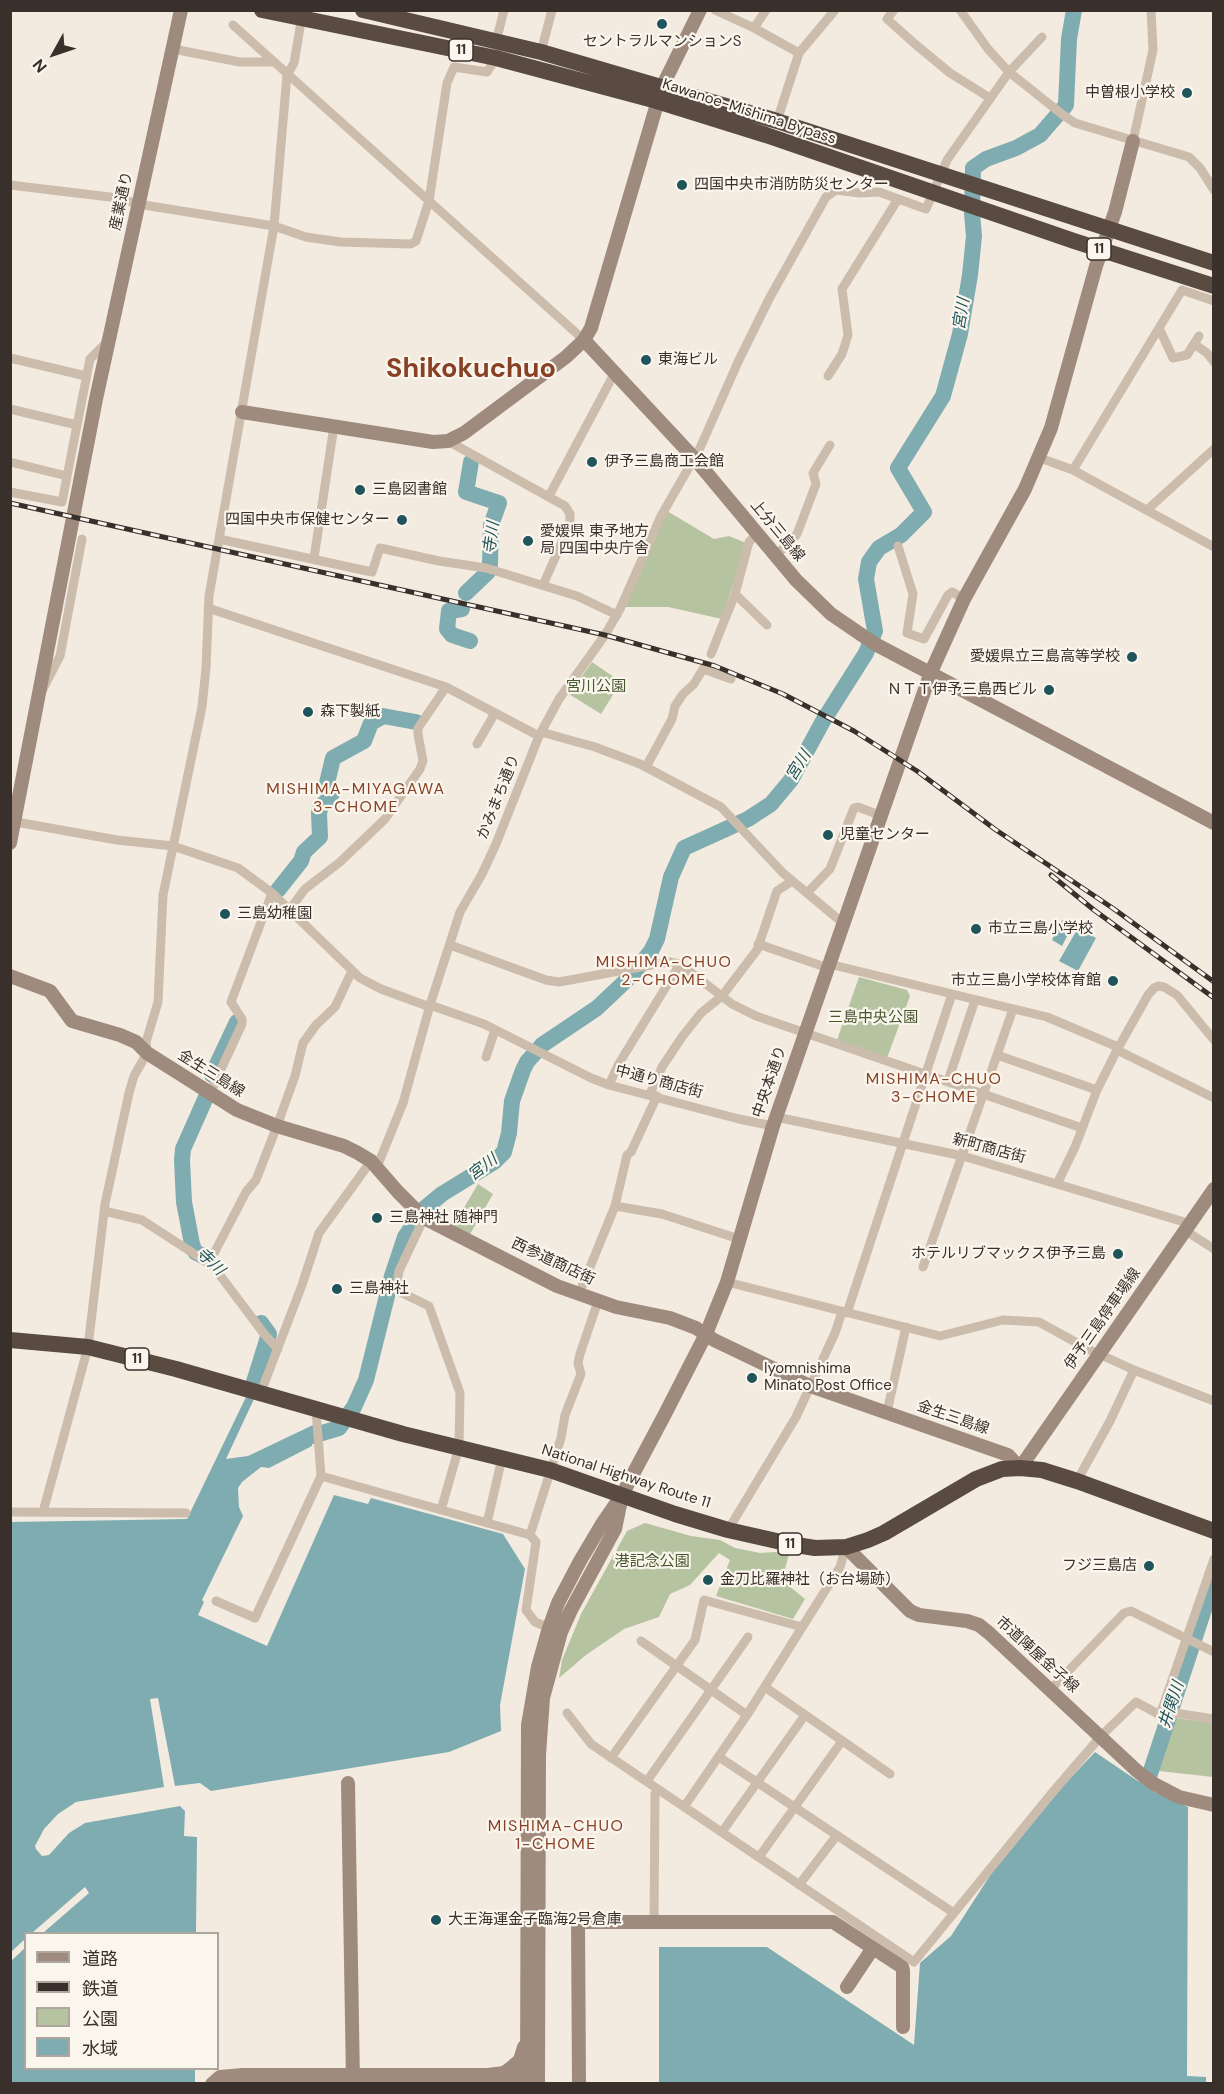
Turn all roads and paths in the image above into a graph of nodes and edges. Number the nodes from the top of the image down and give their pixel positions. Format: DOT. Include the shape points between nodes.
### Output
graph roads {
  1 [pos="181,10"];
  2 [pos="262,10"];
  3 [pos="363,10"];
  4 [pos="504,10"];
  5 [pos="552,10"];
  6 [pos="700,10"];
  7 [pos="715,10"];
  8 [pos="766,10"];
  9 [pos="835,10"];
  10 [pos="894,10"];
  11 [pos="960,10"];
  12 [pos="1151,10"];
  13 [pos="302,14"];
  14 [pos="233,25"];
  15 [pos="754,28"];
  16 [pos="1042,37"];
  17 [pos="172,49"];
  18 [pos="496,50"];
  19 [pos="541,52"];
  20 [pos="799,53"];
  21 [pos="273,62"];
  22 [pos="1009,72"];
  23 [pos="287,75"];
  24 [pos="659,94"];
  25 [pos="990,98"];
  26 [pos="777,121"];
  27 [pos="1133,141"];
  28 [pos="941,174"];
  29 [pos="10,185"];
  30 [pos="1214,190"];
  31 [pos="934,193"];
  32 [pos="898,200"];
  33 [pos="429,201"];
  34 [pos="138,204"];
  35 [pos="274,226"];
  36 [pos="1109,230"];
  37 [pos="1101,250"];
  38 [pos="1214,263"];
  39 [pos="1214,286"];
  40 [pos="1214,301"];
  41 [pos="1159,328"];
  42 [pos="109,339"];
  43 [pos="584,340"];
  44 [pos="10,358"];
  45 [pos="1214,362"];
  46 [pos="615,372"];
  47 [pos="828,375"];
  48 [pos="86,376"];
  49 [pos="10,409"];
  50 [pos="242,412"];
  51 [pos="77,425"];
  52 [pos="334,426"];
  53 [pos="448,441"];
  54 [pos="830,445"];
  55 [pos="1214,449"];
  56 [pos="1040,458"];
  57 [pos="695,459"];
  58 [pos="10,462"];
  59 [pos="1073,470"];
  60 [pos="67,476"];
  61 [pos="10,492"];
  62 [pos="549,496"];
  63 [pos="1147,510"];
  64 [pos="758,534"];
  65 [pos="82,538"];
  66 [pos="219,539"];
  67 [pos="898,546"];
  68 [pos="1214,547"];
  69 [pos="776,555"];
  70 [pos="314,558"];
  71 [pos="543,585"];
  72 [pos="735,594"];
  73 [pos="964,598"];
  74 [pos="208,608"];
  75 [pos="617,615"];
  76 [pos="767,624"];
  77 [pos="711,654"];
  78 [pos="931,672"];
  79 [pos="732,680"];
  80 [pos="446,687"];
  81 [pos="40,694"];
  82 [pos="495,713"];
  83 [pos="540,734"];
  84 [pos="477,744"];
  85 [pos="646,767"];
  86 [pos="882,816"];
  87 [pos="13,822"];
  88 [pos="1214,823"];
  89 [pos="10,843"];
  90 [pos="174,846"];
  91 [pos="792,881"];
  92 [pos="272,893"];
  93 [pos="807,893"];
  94 [pos="290,909"];
  95 [pos="844,924"];
  96 [pos="759,944"];
  97 [pos="450,945"];
  98 [pos="680,964"];
  99 [pos="828,966"];
  100 [pos="352,971"];
  101 [pos="10,976"];
  102 [pos="952,994"];
  103 [pos="722,996"];
  104 [pos="975,1000"];
  105 [pos="430,1006"];
  106 [pos="1013,1009"];
  107 [pos="495,1030"];
  108 [pos="804,1034"];
  109 [pos="1214,1040"];
  110 [pos="1118,1049"];
  111 [pos="147,1053"];
  112 [pos="997,1055"];
  113 [pos="486,1057"];
  114 [pos="927,1074"];
  115 [pos="948,1081"];
  116 [pos="609,1084"];
  117 [pos="1097,1090"];
  118 [pos="210,1092"];
  119 [pos="983,1094"];
  120 [pos="653,1095"];
  121 [pos="1214,1098"];
  122 [pos="774,1122"];
  123 [pos="278,1126"];
  124 [pos="1082,1128"];
  125 [pos="903,1143"];
  126 [pos="963,1156"];
  127 [pos="374,1164"];
  128 [pos="1057,1184"];
  129 [pos="1214,1189"];
  130 [pos="615,1206"];
  131 [pos="104,1211"];
  132 [pos="420,1214"];
  133 [pos="1189,1227"];
  134 [pos="739,1239"];
  135 [pos="1214,1249"];
  136 [pos="211,1259"];
  137 [pos="924,1267"];
  138 [pos="727,1282"];
  139 [pos="579,1294"];
  140 [pos="598,1301"];
  141 [pos="844,1312"];
  142 [pos="906,1327"];
  143 [pos="706,1334"];
  144 [pos="10,1340"];
  145 [pos="88,1347"];
  146 [pos="278,1349"];
  147 [pos="1099,1353"];
  148 [pos="1134,1370"];
  149 [pos="810,1386"];
  150 [pos="261,1392"];
  151 [pos="1214,1401"];
  152 [pos="887,1412"];
  153 [pos="322,1413"];
  154 [pos="459,1447"];
  155 [pos="502,1458"];
  156 [pos="1020,1468"];
  157 [pos="550,1470"];
  158 [pos="321,1476"];
  159 [pos="1077,1481"];
  160 [pos="622,1495"];
  161 [pos="441,1510"];
  162 [pos="10,1512"];
  163 [pos="44,1512"];
  164 [pos="186,1513"];
  165 [pos="487,1523"];
  166 [pos="728,1530"];
  167 [pos="1214,1531"];
  168 [pos="530,1534"];
  169 [pos="846,1547"];
  170 [pos="1214,1559"];
  171 [pos="216,1601"];
  172 [pos="802,1627"];
  173 [pos="555,1630"];
  174 [pos="748,1637"];
  175 [pos="1186,1638"];
  176 [pos="641,1641"];
  177 [pos="1214,1652"];
  178 [pos="677,1666"];
  179 [pos="765,1687"];
  180 [pos="711,1690"];
  181 [pos="1050,1690"];
  182 [pos="1162,1709"];
  183 [pos="567,1713"];
  184 [pos="747,1715"];
  185 [pos="805,1715"];
  186 [pos="1214,1719"];
  187 [pos="1101,1736"];
  188 [pos="842,1741"];
  189 [pos="719,1757"];
  190 [pos="611,1758"];
  191 [pos="890,1774"];
  192 [pos="646,1781"];
  193 [pos="757,1782"];
  194 [pos="348,1783"];
  195 [pos="658,1790"];
  196 [pos="1214,1805"];
  197 [pos="684,1807"];
  198 [pos="795,1807"];
  199 [pos="722,1833"];
  200 [pos="837,1835"];
  201 [pos="759,1857"];
  202 [pos="800,1885"];
  203 [pos="954,1913"];
  204 [pos="654,1922"];
  205 [pos="873,1948"];
  206 [pos="847,1987"];
  207 [pos="903,2027"];
  208 [pos="532,2034"];
  209 [pos="353,2079"];
  210 [pos="491,2079"];
  211 [pos="524,2080"];
  212 [pos="212,2084"];
  213 [pos="538,2084"];
  214 [pos="579,2084"];
  1 -- 17 [label="street, 産業通り"];
  2 -- 13 [label="highway, Kawanoe-Mishima Bypass / 11"];
  3 -- 18 [label="highway, Kawanoe-Mishima Bypass / 11"];
  4 -- 18 [label="street"];
  5 -- 19 [label="street"];
  6 -- 24 [label="street"];
  7 -- 15 [label="street"];
  8 -- 15 [label="street"];
  9 -- 20 [label="street"];
  10 -- 25 [label="street" via="887,20 950,73"];
  11 -- 22 [label="street"];
  12 -- 27 [label="street" via="1154,50"];
  13 -- 18 [label="highway, Kawanoe-Mishima Bypass / 11"];
  13 -- 23 [label="street" via="294,63"];
  14 -- 21 [label="street"];
  15 -- 20 [label="street"];
  16 -- 22 [label="street"];
  17 -- 21 [label="street" via="240,62"];
  17 -- 34 [label="street, 産業通り"];
  18 -- 19 [label="highway, Kawanoe-Mishima Bypass / 11"];
  18 -- 24 [label="highway, Kawanoe-Mishima Bypass / 11"];
  18 -- 33 [label="street" via="487,72 454,67 446,84"];
  19 -- 24 [label="highway, Kawanoe-Mishima Bypass / 11"];
  20 -- 26 [label="street"];
  21 -- 23 [label="street"];
  22 -- 25 [label="street"];
  22 -- 27 [label="street" via="1075,123"];
  23 -- 33 [label="street"];
  23 -- 35 [label="street"];
  24 -- 26 [label="highway, Kawanoe-Mishima Bypass / 11"];
  24 -- 31 [label="highway, Kawanoe-Mishima Bypass / 11"];
  24 -- 43 [label="street" via="591,328"];
  25 -- 28 [label="street"];
  26 -- 28 [label="highway, Kawanoe-Mishima Bypass / 11"];
  27 -- 30 [label="street" via="1189,157"];
  27 -- 36 [label="street, 中央本通り"];
  28 -- 31 [label="street"];
  28 -- 36 [label="highway, Kawanoe-Mishima Bypass / 11"];
  29 -- 34 [label="street"];
  31 -- 32 [label="street, かみまち通り" via="926,209"];
  31 -- 37 [label="highway, Kawanoe-Mishima Bypass / 11"];
  32 -- 47 [label="street" via="842,289 848,335 842,354"];
  32 -- 57 [label="street, かみまち通り" via="879,192 836,190 826,197 769,299"];
  33 -- 35 [label="street" via="416,241 411,244 340,242 306,237"];
  33 -- 43 [label="street"];
  34 -- 35 [label="street"];
  34 -- 42 [label="street, 産業通り"];
  35 -- 50 [label="street"];
  36 -- 37 [label="street, 中央本通り"];
  36 -- 38 [label="highway, Kawanoe-Mishima Bypass / 11"];
  37 -- 39 [label="highway, Kawanoe-Mishima Bypass / 11"];
  37 -- 56 [label="street, 中央本通り"];
  40 -- 41 [label="street" via="1182,290"];
  41 -- 45 [label="street" via="1173,358 1187,355 1197,340"];
  41 -- 59 [label="street"];
  42 -- 48 [label="street" via="90,359"];
  42 -- 81 [label="street, 産業通り"];
  43 -- 46 [label="street, 上分三島線"];
  43 -- 53 [label="street"];
  44 -- 48 [label="street"];
  46 -- 57 [label="street, 上分三島線"];
  46 -- 62 [label="street"];
  48 -- 51 [label="street"];
  49 -- 51 [label="street"];
  50 -- 52 [label="street"];
  50 -- 66 [label="street"];
  51 -- 60 [label="street"];
  52 -- 53 [label="street"];
  52 -- 70 [label="street"];
  53 -- 62 [label="street"];
  54 -- 69 [label="street" via="813,473 816,484 797,534"];
  55 -- 63 [label="street"];
  56 -- 59 [label="street"];
  56 -- 73 [label="street, 中央本通り"];
  57 -- 64 [label="street, 上分三島線"];
  57 -- 75 [label="street, かみまち通り" via="661,516"];
  58 -- 60 [label="street"];
  59 -- 63 [label="street"];
  60 -- 61 [label="street" via="62,502"];
  62 -- 71 [label="street" via="565,506 570,524"];
  63 -- 68 [label="street"];
  64 -- 69 [label="street, 上分三島線"];
  64 -- 72 [label="street" via="749,542"];
  65 -- 81 [label="street" via="60,656"];
  66 -- 70 [label="street"];
  66 -- 74 [label="street"];
  67 -- 73 [label="street" via="913,594 907,633 924,639 948,595 952,592"];
  69 -- 78 [label="street, 上分三島線" via="831,615 875,644"];
  70 -- 71 [label="street" via="372,572 380,548 489,568"];
  71 -- 75 [label="street"];
  72 -- 76 [label="street"];
  72 -- 77 [label="street"];
  73 -- 78 [label="street, 中央本通り"];
  74 -- 80 [label="street"];
  74 -- 90 [label="street" via="202,707"];
  75 -- 83 [label="street, かみまち通り" via="559,699"];
  78 -- 86 [label="street, 中央本通り"];
  78 -- 88 [label="street, 上分三島線"];
  79 -- 85 [label="street" via="703,669 675,706"];
  80 -- 82 [label="street"];
  80 -- 94 [label="street" via="420,724 417,734 423,761 397,803 340,862 305,889"];
  81 -- 87 [label="street"];
  82 -- 83 [label="street"];
  82 -- 84 [label="street"];
  83 -- 85 [label="street" via="595,747"];
  83 -- 97 [label="street, かみまち通り" via="496,844 460,912"];
  85 -- 91 [label="street" via="721,807"];
  86 -- 93 [label="street" via="854,808 830,869"];
  86 -- 95 [label="street, 中央本通り"];
  87 -- 89 [label="street"];
  87 -- 90 [label="street, 中通り商店街"];
  90 -- 92 [label="street, 中通り商店街" via="238,868"];
  90 -- 111 [label="street" via="164,895 158,1002 146,1042"];
  91 -- 93 [label="street"];
  91 -- 96 [label="street" via="777,891"];
  92 -- 94 [label="street, 中通り商店街"];
  92 -- 118 [label="street" via="231,1002 242,1024"];
  93 -- 95 [label="street"];
  94 -- 100 [label="street, 中通り商店街"];
  95 -- 99 [label="street, 中央本通り"];
  96 -- 99 [label="street"];
  96 -- 103 [label="street"];
  97 -- 98 [label="street" via="559,982 670,962"];
  97 -- 105 [label="street, かみまち通り"];
  98 -- 103 [label="street"];
  98 -- 116 [label="street"];
  99 -- 102 [label="street"];
  99 -- 108 [label="street, 中央本通り"];
  100 -- 105 [label="street, 中通り商店街" via="381,989"];
  100 -- 123 [label="street" via="335,1007 303,1043"];
  101 -- 111 [label="street, 金生三島線" via="50,991 72,1021 120,1035 136,1042"];
  102 -- 104 [label="street"];
  102 -- 114 [label="street"];
  103 -- 108 [label="street" via="756,1016"];
  103 -- 120 [label="street" via="701,1013 682,1037 662,1067"];
  104 -- 106 [label="street"];
  104 -- 115 [label="street"];
  105 -- 107 [label="street, 中通り商店街"];
  105 -- 127 [label="street, かみまち通り" via="403,1103"];
  106 -- 110 [label="street" via="1047,1017"];
  106 -- 112 [label="street"];
  107 -- 113 [label="street"];
  107 -- 116 [label="street, 中通り商店街"];
  108 -- 114 [label="street"];
  108 -- 122 [label="street, 中央本通り"];
  109 -- 110 [label="street" via="1184,1002 1158,986 1148,995"];
  110 -- 117 [label="street"];
  110 -- 121 [label="street"];
  111 -- 118 [label="street, 金生三島線"];
  111 -- 131 [label="street" via="129,1093"];
  112 -- 117 [label="street"];
  112 -- 119 [label="street"];
  114 -- 115 [label="street"];
  114 -- 125 [label="street"];
  115 -- 119 [label="street"];
  116 -- 120 [label="street, 中通り商店街"];
  117 -- 124 [label="street"];
  118 -- 123 [label="street, 金生三島線" via="237,1110"];
  119 -- 124 [label="street"];
  119 -- 126 [label="street"];
  120 -- 122 [label="street, 中通り商店街" via="739,1119"];
  120 -- 130 [label="street" via="627,1155"];
  122 -- 125 [label="street, 新町商店街"];
  122 -- 134 [label="street, 中央本通り"];
  123 -- 127 [label="street, 金生三島線" via="344,1146"];
  123 -- 136 [label="street" via="255,1180"];
  124 -- 128 [label="street"];
  125 -- 126 [label="street, 新町商店街"];
  125 -- 141 [label="street"];
  126 -- 128 [label="street, 新町商店街"];
  126 -- 137 [label="street"];
  127 -- 132 [label="street, 金生三島線"];
  127 -- 146 [label="street, かみまち通り" via="319,1233"];
  128 -- 133 [label="street, 新町商店街"];
  129 -- 133 [label="street, 伊予三島停車場線"];
  130 -- 134 [label="street" via="662,1214"];
  130 -- 139 [label="street"];
  131 -- 136 [label="street" via="141,1220"];
  131 -- 145 [label="street"];
  132 -- 139 [label="street, 西参道商店街"];
  132 -- 154 [label="street" via="399,1270 396,1290 429,1306 460,1393"];
  133 -- 135 [label="street, 新町商店街"];
  133 -- 147 [label="street, 伊予三島停車場線"];
  134 -- 138 [label="street, 中央本通り"];
  136 -- 146 [label="street"];
  138 -- 141 [label="street"];
  138 -- 143 [label="street, 中央本通り"];
  139 -- 140 [label="street, 西参道商店街"];
  140 -- 143 [label="street, 西参道商店街" via="670,1318"];
  140 -- 157 [label="street" via="580,1354 581,1374"];
  141 -- 142 [label="street"];
  141 -- 149 [label="street"];
  142 -- 147 [label="street" via="940,1336 1003,1320 1035,1322"];
  142 -- 152 [label="street"];
  143 -- 149 [label="street, 金生三島線"];
  143 -- 160 [label="street, 中央本通り"];
  144 -- 145 [label="highway, National Highway Route 11 / 11"];
  145 -- 150 [label="highway, National Highway Route 11 / 11"];
  145 -- 163 [label="street"];
  146 -- 150 [label="street, かみまち通り"];
  147 -- 148 [label="street"];
  147 -- 156 [label="street, 伊予三島停車場線"];
  148 -- 151 [label="street"];
  148 -- 159 [label="street"];
  149 -- 152 [label="street, 金生三島線"];
  149 -- 166 [label="street" via="796,1417"];
  150 -- 153 [label="highway, National Highway Route 11 / 11"];
  152 -- 156 [label="street, 金生三島線" via="1008,1455"];
  153 -- 154 [label="highway, National Highway Route 11 / 11"];
  153 -- 158 [label="street"];
  154 -- 155 [label="highway, National Highway Route 11 / 11"];
  154 -- 161 [label="street"];
  155 -- 157 [label="highway, National Highway Route 11 / 11"];
  155 -- 165 [label="street"];
  156 -- 159 [label="highway, National Highway Route 11 / 11"];
  156 -- 169 [label="highway, National Highway Route 11 / 11" via="1002,1469 976,1479 884,1533"];
  157 -- 160 [label="highway, National Highway Route 11 / 11"];
  157 -- 168 [label="street"];
  158 -- 161 [label="street"];
  158 -- 171 [label="street" via="255,1618"];
  159 -- 167 [label="highway, National Highway Route 11 / 11"];
  160 -- 166 [label="highway, National Highway Route 11 / 11"];
  160 -- 173 [label="street, 中央本通り" via="615,1529 571,1610"];
  161 -- 165 [label="street"];
  162 -- 163 [label="street"];
  163 -- 164 [label="street"];
  165 -- 168 [label="street"];
  166 -- 169 [label="highway, National Highway Route 11 / 11" via="815,1548"];
  168 -- 173 [label="street" via="536,1542 526,1610 535,1622"];
  169 -- 172 [label="street" via="840,1567"];
  169 -- 181 [label="street, 市道陣屋金子線" via="910,1611 979,1625"];
  170 -- 175 [label="street"];
  172 -- 178 [label="street" via="704,1600 695,1640"];
  172 -- 179 [label="street"];
  173 -- 208 [label="street, 中央本通り" via="540,1735"];
  174 -- 180 [label="street"];
  175 -- 177 [label="street"];
  175 -- 181 [label="street" via="1131,1611 1124,1612"];
  175 -- 182 [label="street"];
  176 -- 178 [label="street"];
  178 -- 180 [label="street"];
  178 -- 190 [label="street"];
  179 -- 184 [label="street"];
  179 -- 185 [label="street"];
  180 -- 184 [label="street"];
  180 -- 192 [label="street"];
  181 -- 187 [label="street, 市道陣屋金子線"];
  182 -- 186 [label="street"];
  182 -- 187 [label="street" via="1160,1715 1136,1702"];
  183 -- 190 [label="street" via="591,1744"];
  184 -- 189 [label="street"];
  185 -- 188 [label="street"];
  185 -- 193 [label="street"];
  187 -- 196 [label="street, 市道陣屋金子線" via="1154,1784 1179,1797"];
  187 -- 203 [label="street"];
  188 -- 191 [label="street"];
  188 -- 198 [label="street"];
  189 -- 193 [label="street"];
  189 -- 197 [label="street"];
  190 -- 192 [label="street"];
  192 -- 195 [label="street"];
  193 -- 198 [label="street"];
  193 -- 199 [label="street"];
  194 -- 209 [label="street"];
  195 -- 197 [label="street"];
  195 -- 204 [label="street"];
  197 -- 199 [label="street"];
  198 -- 200 [label="street"];
  198 -- 201 [label="street"];
  199 -- 201 [label="street"];
  200 -- 202 [label="street"];
  200 -- 203 [label="street"];
  201 -- 202 [label="street"];
  202 -- 203 [label="street" via="914,1962"];
  204 -- 205 [label="street" via="833,1922"];
  204 -- 214 [label="street" via="578,1922"];
  205 -- 206 [label="street"];
  205 -- 207 [label="street" via="902,1967"];
  208 -- 210 [label="street" via="519,2060"];
  208 -- 211 [label="street" via="535,2058"];
  208 -- 213 [label="street"];
  209 -- 210 [label="street"];
  209 -- 212 [label="street" via="229,2075"];
  210 -- 211 [label="street"];
}
